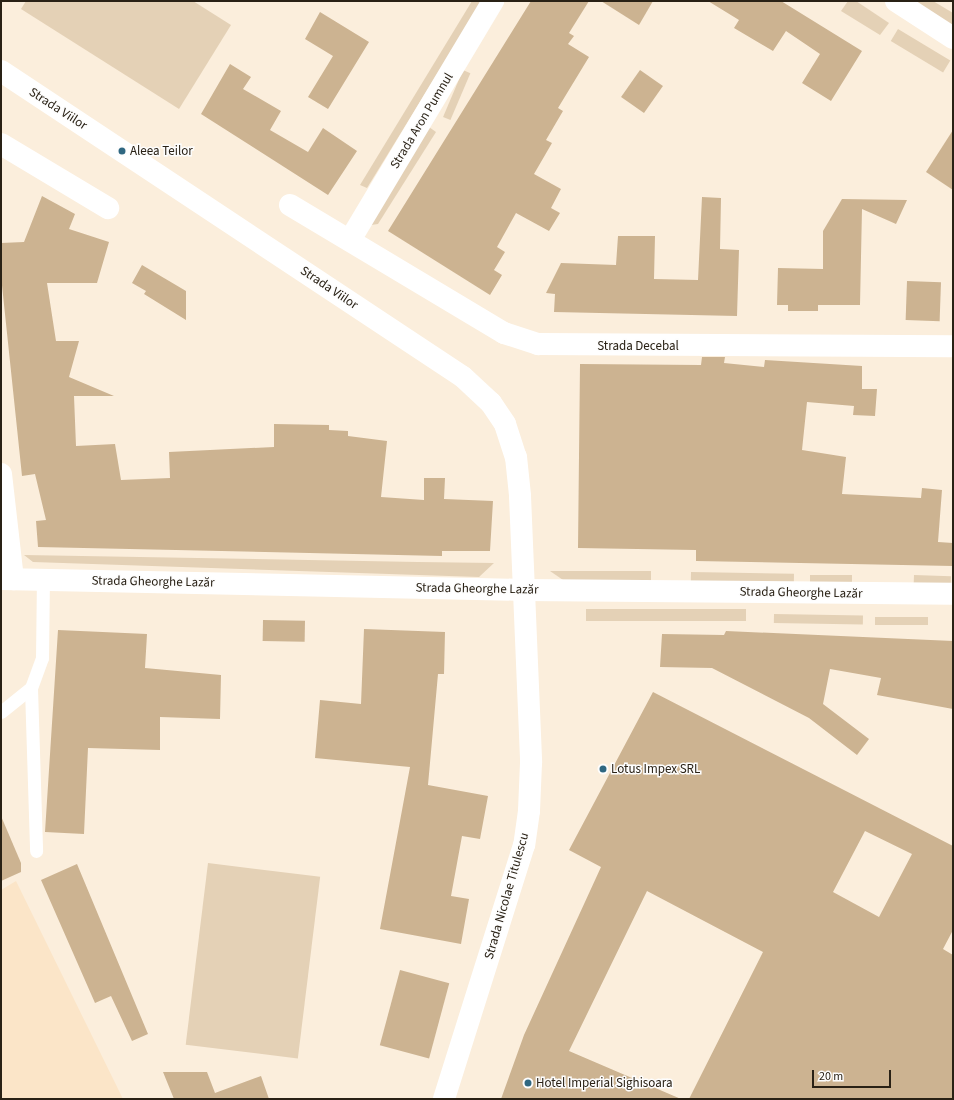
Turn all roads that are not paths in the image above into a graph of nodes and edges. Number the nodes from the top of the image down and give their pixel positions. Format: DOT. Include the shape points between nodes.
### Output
graph roads {
  1 [pos="493,1"];
  2 [pos="900,2"];
  3 [pos="953,38"];
  4 [pos="1,71"];
  5 [pos="1,144"];
  6 [pos="290,205"];
  7 [pos="108,208"];
  8 [pos="350,240"];
  9 [pos="953,346"];
  10 [pos="1,474"];
  11 [pos="7,579"];
  12 [pos="43,580"];
  13 [pos="524,590"];
  14 [pos="953,594"];
  15 [pos="31,688"];
  16 [pos="1,712"];
  17 [pos="36,851"];
  18 [pos="444,1099"];
  1 -- 8 [label="street, Strada Aron Pumnul"];
  2 -- 3 [label="street"];
  4 -- 13 [label="street, Strada Viilor" via="463,377 491,403 505,424 516,456"];
  5 -- 7 [label="street"];
  6 -- 8 [label="street, Strada Decebal"];
  8 -- 9 [label="street, Strada Decebal" via="504,333 538,344"];
  10 -- 11 [label="street"];
  11 -- 12 [label="street, Strada Gheorghe Lazăr"];
  12 -- 13 [label="street, Strada Gheorghe Lazăr"];
  12 -- 15 [label="lane" via="42,658"];
  13 -- 14 [label="street, Strada Gheorghe Lazăr"];
  13 -- 18 [label="street, Strada Nicolae Titulescu" via="531,764 524,845"];
  15 -- 16 [label="lane"];
  15 -- 17 [label="lane"];
}
